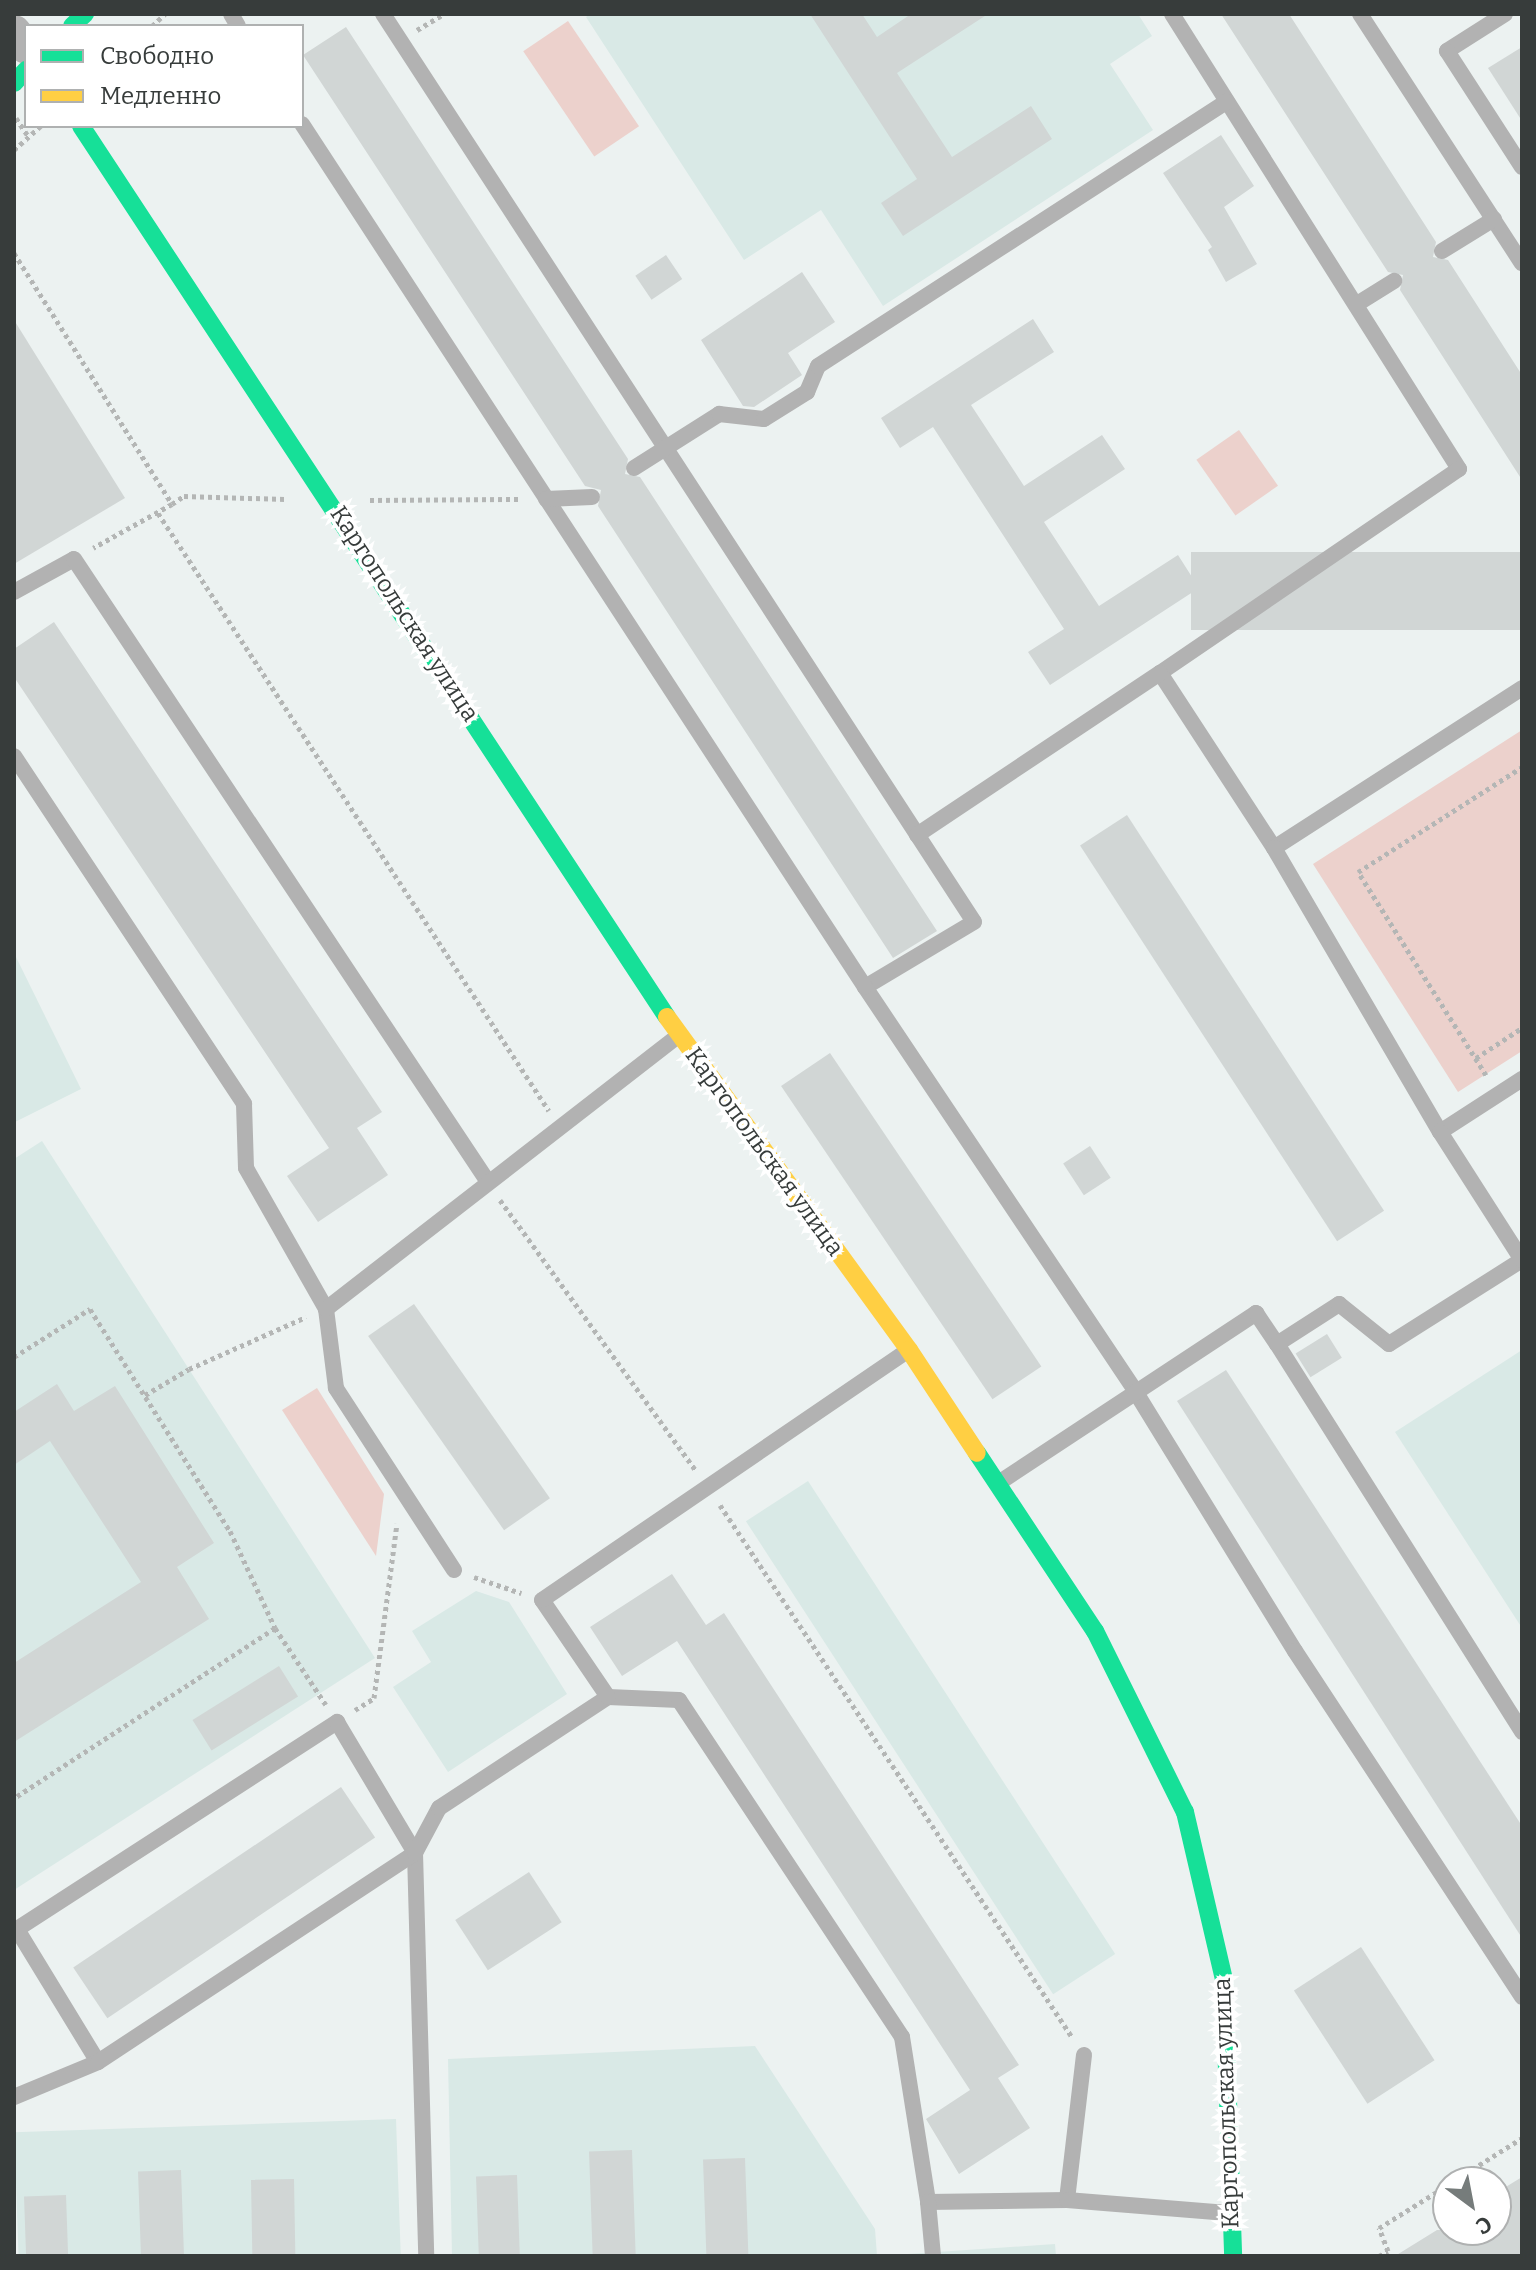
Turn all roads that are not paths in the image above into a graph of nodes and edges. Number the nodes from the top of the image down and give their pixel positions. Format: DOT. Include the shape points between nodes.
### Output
graph roads {
  1 [pos="383,14"];
  2 [pos="1172,14"];
  3 [pos="1360,14"];
  4 [pos="1505,14"];
  5 [pos="1227,101"];
  6 [pos="304,127"];
  7 [pos="82,128"];
  8 [pos="1522,167"];
  9 [pos="1494,219"];
  10 [pos="1442,251"];
  11 [pos="1522,263"];
  12 [pos="1394,281"];
  13 [pos="1357,304"];
  14 [pos="666,449"];
  15 [pos="634,468"];
  16 [pos="592,497"];
  17 [pos="546,499"];
  18 [pos="14,592"];
  19 [pos="1160,673"];
  20 [pos="1522,688"];
  21 [pos="14,756"];
  22 [pos="917,835"];
  23 [pos="1274,848"];
  24 [pos="865,987"];
  25 [pos="679,1035"];
  26 [pos="1522,1079"];
  27 [pos="1440,1132"];
  28 [pos="488,1182"];
  29 [pos="1522,1260"];
  30 [pos="326,1309"];
  31 [pos="1277,1344"];
  32 [pos="909,1350"];
  33 [pos="1135,1391"];
  34 [pos="995,1485"];
  35 [pos="454,1570"];
  36 [pos="608,1697"];
  37 [pos="1522,1732"];
  38 [pos="415,1853"];
  39 [pos="16,1931"];
  40 [pos="1522,1997"];
  41 [pos="1084,2055"];
  42 [pos="98,2062"];
  43 [pos="14,2097"];
  44 [pos="1067,2200"];
  45 [pos="928,2202"];
  46 [pos="1231,2213"];
  47 [pos="426,2256"];
  48 [pos="933,2256"];
  49 [pos="1233,2256"];
  1 -- 14 [label="lane"];
  2 -- 5 [label="lane"];
  3 -- 9 [label="lane"];
  4 -- 8 [label="lane" via="1447,51"];
  5 -- 13 [label="lane"];
  5 -- 14 [label="lane" via="818,366 807,392 764,419 719,414"];
  6 -- 17 [label="lane"];
  7 -- 25 [label="street, Каргопольская улица"];
  9 -- 10 [label="lane"];
  9 -- 11 [label="lane"];
  12 -- 13 [label="lane"];
  13 -- 19 [label="lane" via="1459,469"];
  14 -- 15 [label="lane"];
  14 -- 22 [label="lane"];
  16 -- 17 [label="lane"];
  17 -- 24 [label="lane"];
  18 -- 28 [label="lane" via="74,559"];
  19 -- 22 [label="lane"];
  19 -- 23 [label="lane"];
  20 -- 23 [label="lane"];
  21 -- 30 [label="lane" via="244,1104 246,1168"];
  22 -- 24 [label="lane" via="974,922"];
  23 -- 27 [label="lane"];
  24 -- 33 [label="lane"];
  25 -- 28 [label="lane"];
  25 -- 32 [label="street, Каргопольская улица"];
  26 -- 27 [label="lane"];
  27 -- 29 [label="lane"];
  28 -- 30 [label="lane"];
  29 -- 31 [label="lane" via="1389,1344 1339,1304"];
  30 -- 35 [label="lane" via="336,1388"];
  31 -- 33 [label="lane" via="1256,1313"];
  31 -- 37 [label="lane"];
  32 -- 34 [label="street, Каргопольская улица"];
  32 -- 36 [label="lane" via="542,1600"];
  33 -- 34 [label="lane"];
  33 -- 40 [label="lane" via="1295,1651"];
  34 -- 46 [label="street, Каргопольская улица" via="1095,1631 1185,1812 1224,1980"];
  36 -- 38 [label="lane" via="439,1808"];
  36 -- 45 [label="lane" via="679,1700 902,2037"];
  38 -- 39 [label="lane" via="337,1722"];
  38 -- 42 [label="lane"];
  38 -- 47 [label="lane"];
  39 -- 42 [label="lane"];
  41 -- 44 [label="lane"];
  42 -- 43 [label="lane"];
  44 -- 45 [label="lane"];
  44 -- 46 [label="lane"];
  45 -- 48 [label="lane"];
  46 -- 49 [label="street, Каргопольская улица"];
}
